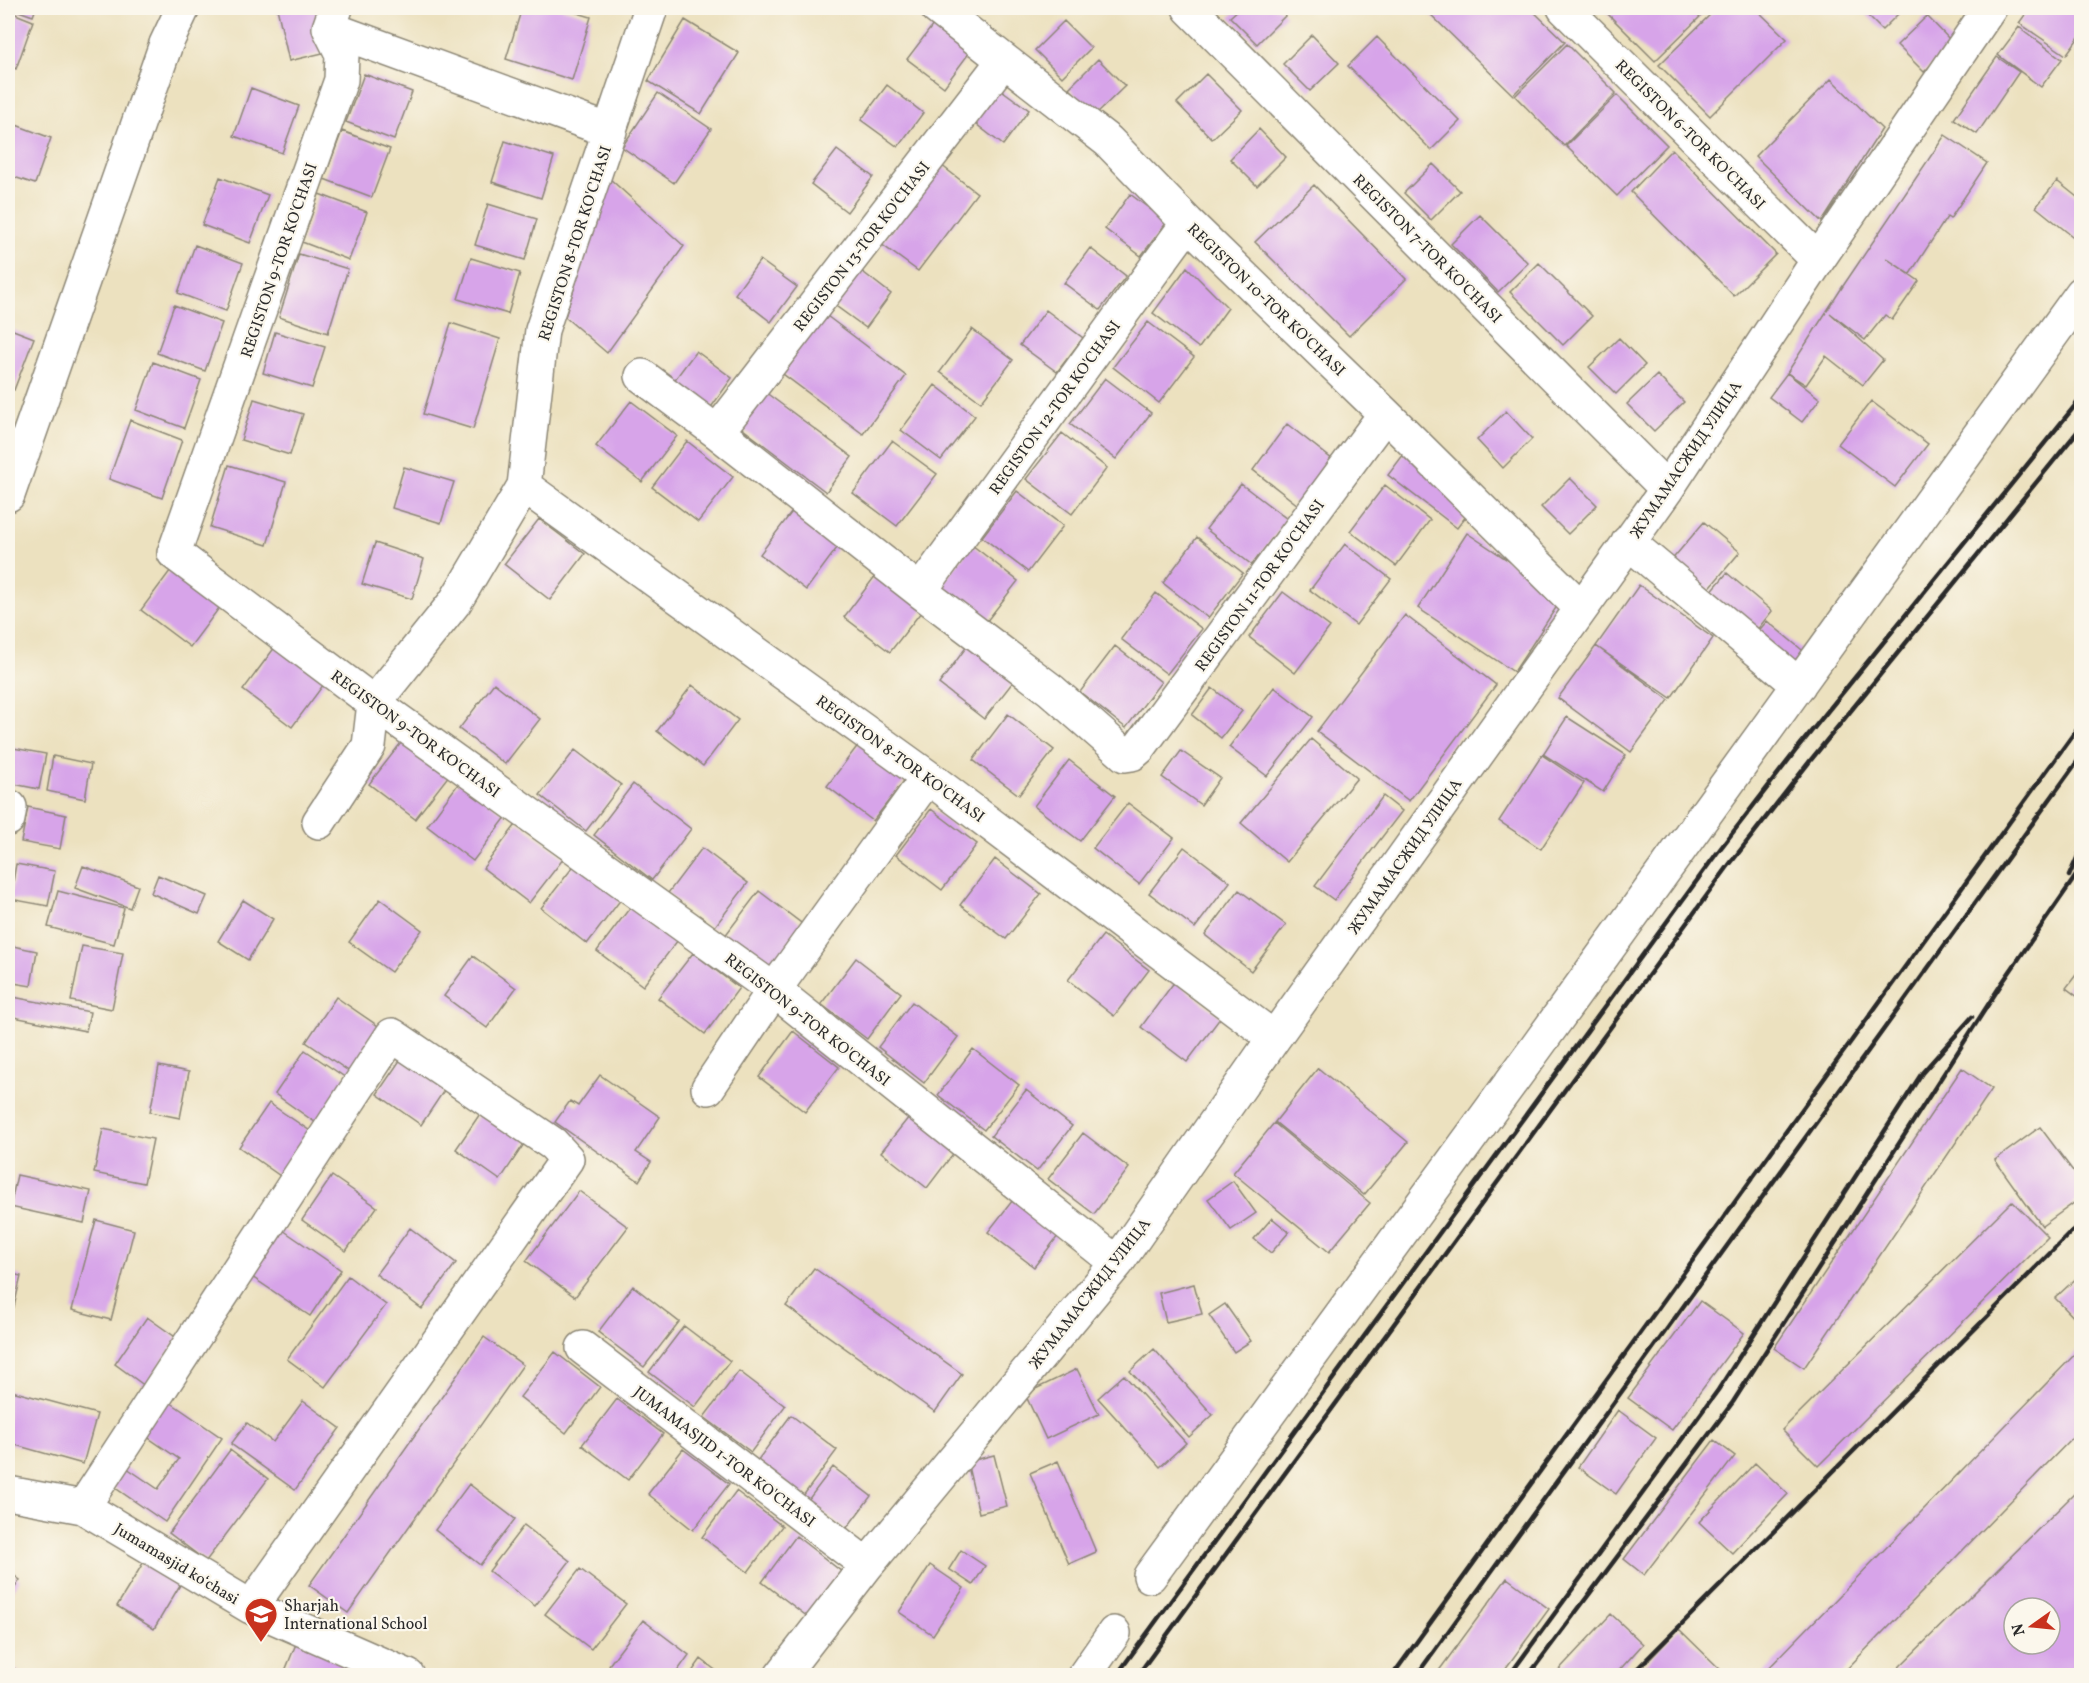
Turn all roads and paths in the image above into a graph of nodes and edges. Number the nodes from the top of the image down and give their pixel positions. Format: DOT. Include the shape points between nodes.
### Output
graph roads {
  1 [pos="183,8"];
  2 [pos="651,8"];
  3 [pos="936,8"];
  4 [pos="1188,8"];
  5 [pos="1564,8"];
  6 [pos="1981,11"];
  7 [pos="333,18"];
  8 [pos="1004,60"];
  9 [pos="610,131"];
  10 [pos="1188,223"];
  11 [pos="1818,260"];
  12 [pos="2082,293"];
  13 [pos="642,376"];
  14 [pos="1385,414"];
  15 [pos="717,432"];
  16 [pos="524,486"];
  17 [pos="1667,489"];
  18 [pos="8,495"];
  19 [pos="1628,542"];
  20 [pos="920,591"];
  21 [pos="1581,608"];
  22 [pos="1798,685"];
  23 [pos="374,703"];
  24 [pos="928,777"];
  25 [pos="320,822"];
  26 [pos="774,990"];
  27 [pos="1274,1038"];
  28 [pos="708,1088"];
  29 [pos="1117,1263"];
  30 [pos="583,1348"];
  31 [pos="8,1493"];
  32 [pos="83,1507"];
  33 [pos="867,1565"];
  34 [pos="1149,1576"];
  35 [pos="251,1607"];
  36 [pos="1114,1633"];
  37 [pos="408,1676"];
  38 [pos="781,1676"];
  39 [pos="1084,1676"];
  1 -- 18 [label="street" via="166,44"];
  2 -- 9 [label="street, REGISTON 8-TOR KO'CHASI"];
  3 -- 8 [label="street, REGISTON 10-TOR KO'CHASI"];
  4 -- 17 [label="street, REGISTON 7-TOR KO'CHASI"];
  5 -- 11 [label="street, REGISTON 6-TOR KO'CHASI"];
  6 -- 11 [label="street, ЖУМАМАСЖИД УЛИЦА"];
  7 -- 9 [label="street"];
  7 -- 23 [label="street, REGISTON 9-TOR KO'CHASI" via="342,54 341,80 174,553"];
  8 -- 10 [label="street, REGISTON 10-TOR KO'CHASI" via="1108,141"];
  8 -- 15 [label="street, REGISTON 13-TOR KO'CHASI"];
  9 -- 16 [label="street, REGISTON 8-TOR KO'CHASI" via="542,330"];
  10 -- 14 [label="street, REGISTON 10-TOR KO'CHASI"];
  10 -- 20 [label="street, REGISTON 12-TOR KO'CHASI"];
  11 -- 17 [label="street, ЖУМАМАСЖИД УЛИЦА"];
  12 -- 22 [label="street"];
  13 -- 15 [label="street"];
  14 -- 20 [label="street, REGISTON 11-TOR KO'CHASI" via="1132,754 1125,755 1051,690"];
  14 -- 21 [label="street, REGISTON 10-TOR KO'CHASI"];
  15 -- 20 [label="street"];
  16 -- 23 [label="street, REGISTON 8-TOR KO'CHASI" via="455,602"];
  16 -- 24 [label="street, REGISTON 8-TOR KO'CHASI"];
  17 -- 19 [label="street, ЖУМАМАСЖИД УЛИЦА"];
  19 -- 21 [label="street, ЖУМАМАСЖИД УЛИЦА"];
  19 -- 22 [label="street"];
  21 -- 27 [label="street, ЖУМАМАСЖИД УЛИЦА"];
  22 -- 34 [label="street"];
  23 -- 25 [label="street" via="369,746"];
  23 -- 26 [label="street, REGISTON 9-TOR KO'CHASI"];
  24 -- 26 [label="street"];
  24 -- 27 [label="street, REGISTON 8-TOR KO'CHASI"];
  26 -- 28 [label="street"];
  26 -- 29 [label="street, REGISTON 9-TOR KO'CHASI"];
  27 -- 29 [label="street, ЖУМАМАСЖИД УЛИЦА"];
  29 -- 33 [label="street, ЖУМАМАСЖИД УЛИЦА"];
  30 -- 33 [label="street, JUMAMASJID 1-TOR KO'CHASI"];
  31 -- 32 [label="street, Jumamasjid koʻchasi"];
  32 -- 35 [label="street, Jumamasjid koʻchasi"];
  32 -- 35 [label="street" via="392,1035 554,1144 567,1159"];
  33 -- 38 [label="street, ЖУМАМАСЖИД УЛИЦА"];
  35 -- 37 [label="street, Jumamasjid koʻchasi"];
  36 -- 39 [label="street"];
}
